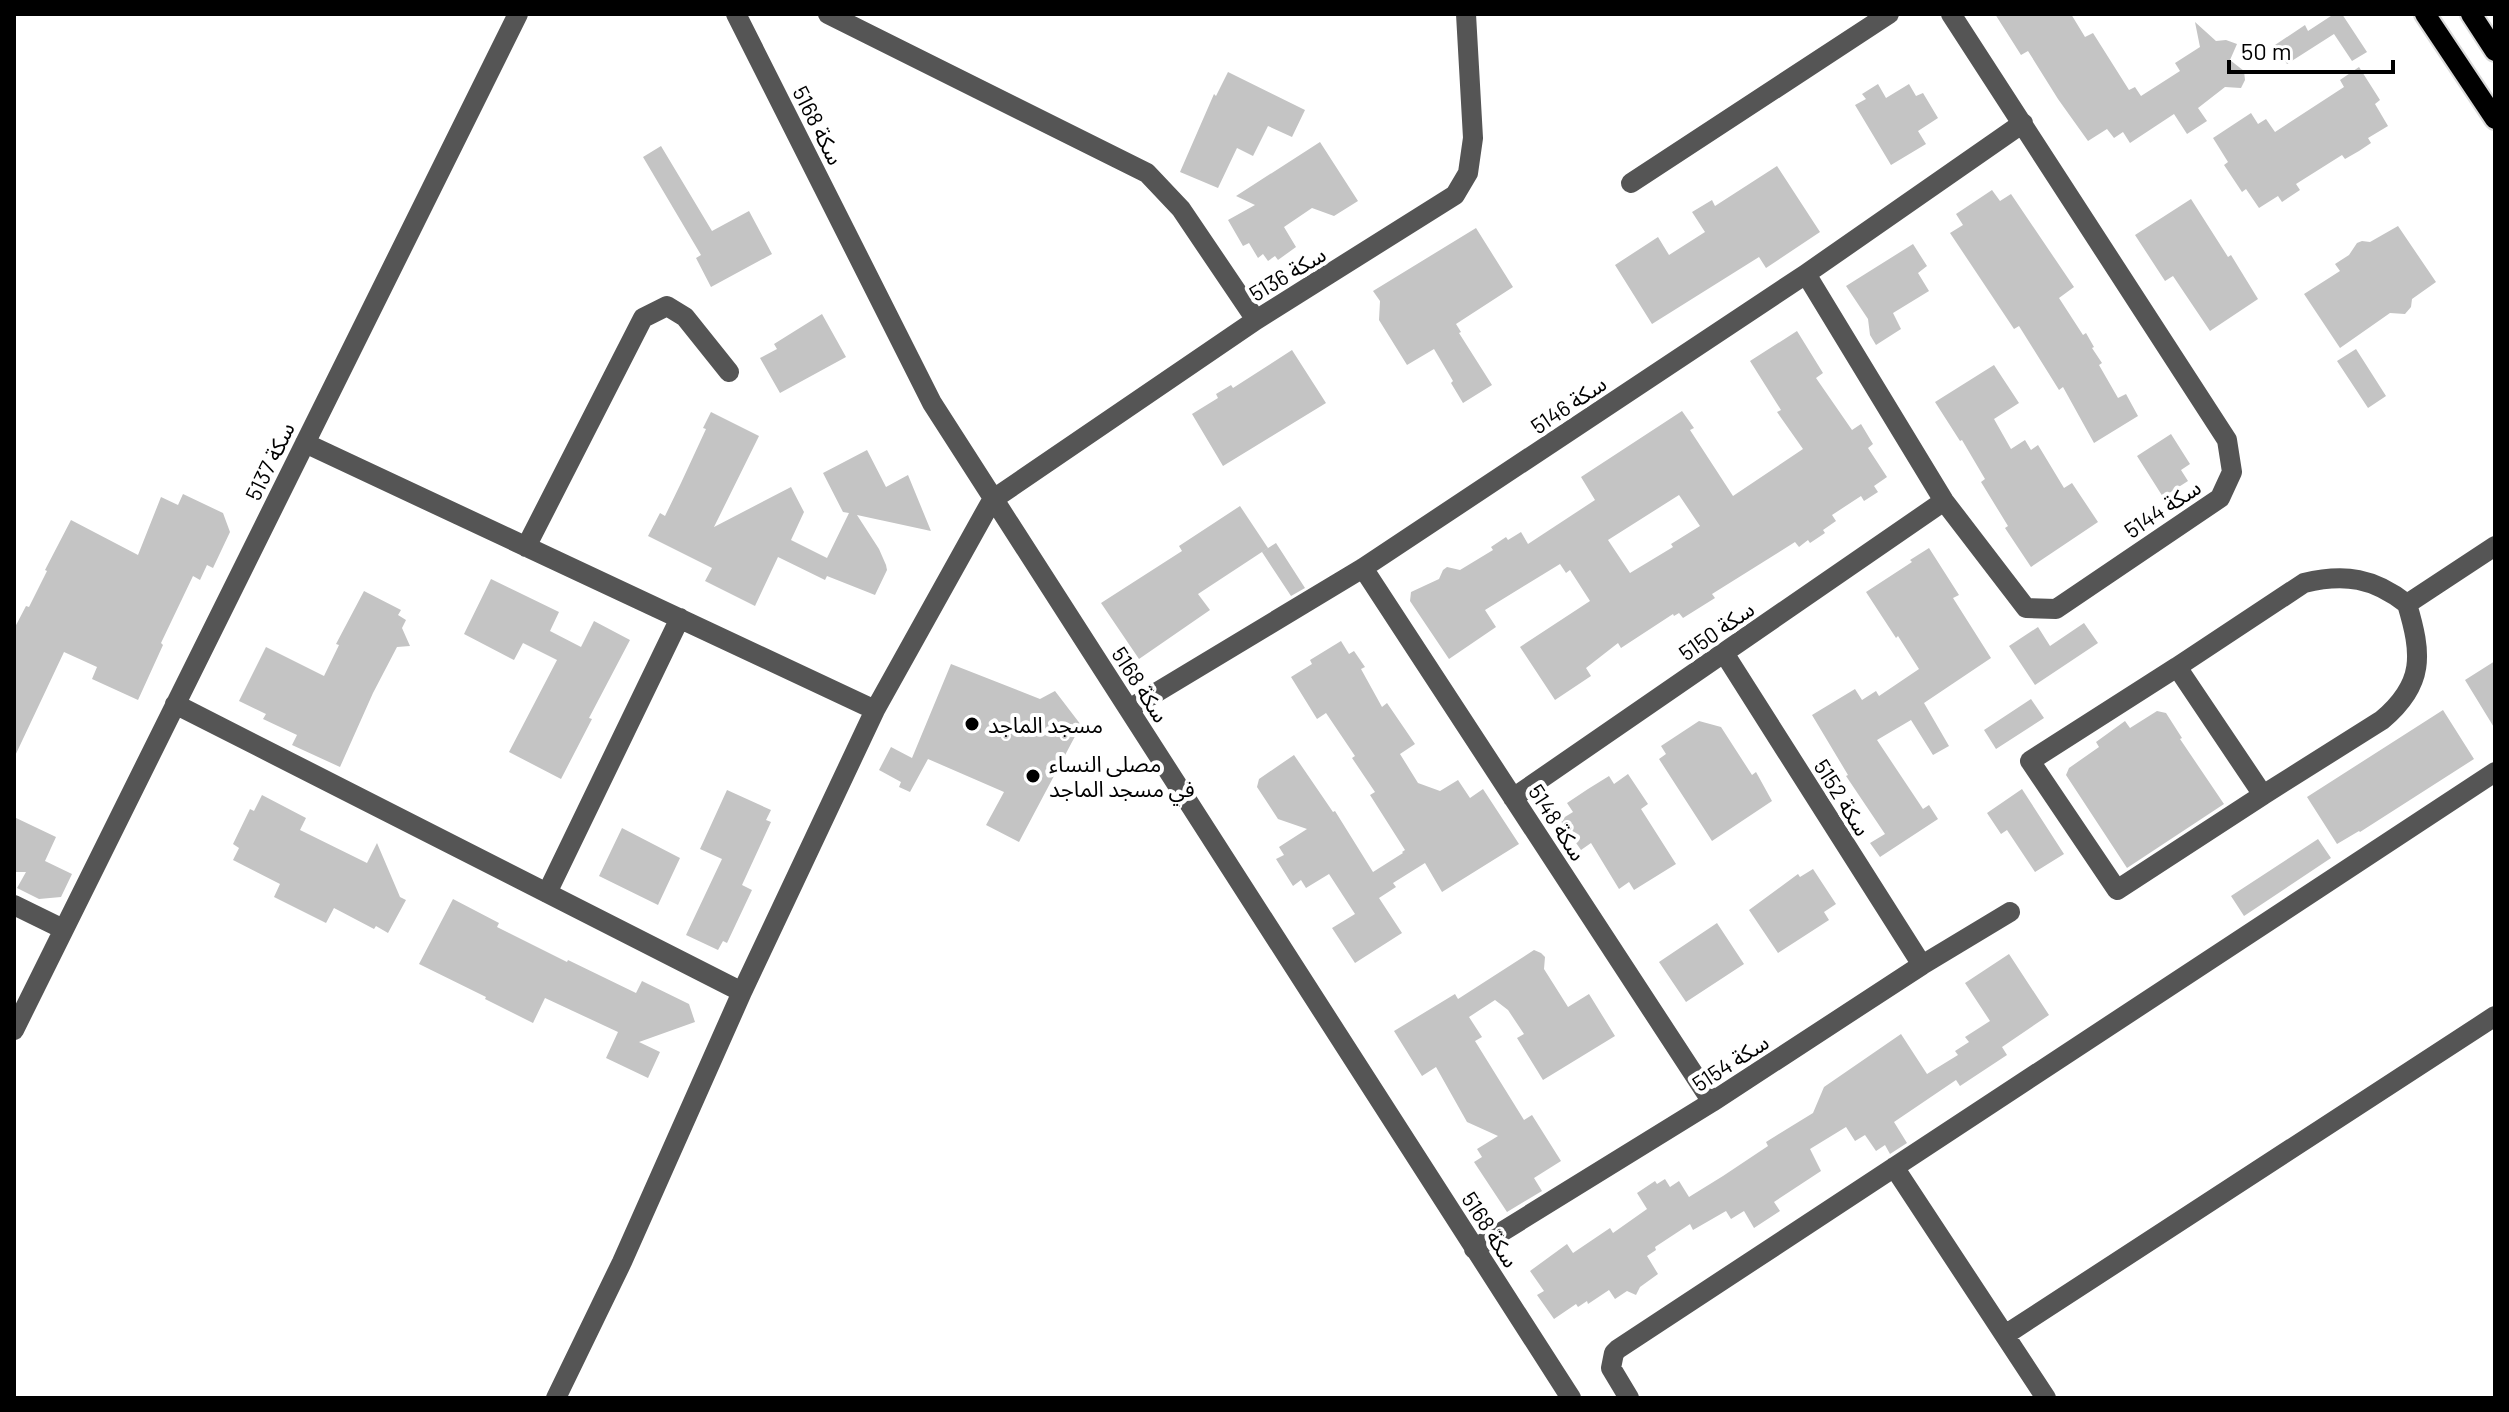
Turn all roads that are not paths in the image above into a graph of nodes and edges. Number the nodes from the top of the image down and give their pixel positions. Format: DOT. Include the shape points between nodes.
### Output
graph roads {
  1 [pos="518,14"];
  2 [pos="736,14"];
  3 [pos="828,14"];
  4 [pos="1889,14"];
  5 [pos="1951,14"];
  6 [pos="2425,14"];
  7 [pos="2471,14"];
  8 [pos="1464,15"];
  9 [pos="2495,51"];
  10 [pos="2495,119"];
  11 [pos="2023,123"];
  12 [pos="1631,183"];
  13 [pos="1806,274"];
  14 [pos="1256,320"];
  15 [pos="729,372"];
  16 [pos="305,443"];
  17 [pos="992,500"];
  18 [pos="1944,501"];
  19 [pos="2495,546"];
  20 [pos="526,547"];
  21 [pos="1363,568"];
  22 [pos="2407,604"];
  23 [pos="680,618"];
  24 [pos="1724,653"];
  25 [pos="2177,667"];
  26 [pos="175,704"];
  27 [pos="1129,709"];
  28 [pos="875,710"];
  29 [pos="2495,772"];
  30 [pos="2263,795"];
  31 [pos="1513,798"];
  32 [pos="547,893"];
  33 [pos="14,905"];
  34 [pos="2010,912"];
  35 [pos="63,929"];
  36 [pos="1922,965"];
  37 [pos="742,992"];
  38 [pos="2495,1016"];
  39 [pos="14,1030"];
  40 [pos="1712,1102"];
  41 [pos="1894,1167"];
  42 [pos="1474,1249"];
  43 [pos="2005,1335"];
  44 [pos="556,1398"];
  45 [pos="1571,1398"];
  46 [pos="1629,1398"];
  47 [pos="2046,1398"];
  1 -- 16 [label="street, سكة 5137"];
  2 -- 17 [label="street, سكة 5168" via="932,403"];
  3 -- 14 [label="street" via="1147,173 1181,209"];
  4 -- 12 [label="street"];
  5 -- 11 [label="street, سكة 5144"];
  6 -- 10 [label="main road"];
  7 -- 9 [label="main road"];
  8 -- 14 [label="street, سكة 5136" via="1473,138 1468,173 1455,195"];
  11 -- 13 [label="street, سكة 5146"];
  11 -- 18 [label="street, سكة 5144" via="2227,440 2232,472 2220,498 2056,609 2026,608"];
  13 -- 18 [label="street, سكة 5144"];
  13 -- 21 [label="street, سكة 5146"];
  14 -- 17 [label="street, سكة 5136"];
  15 -- 20 [label="street" via="685,317 667,306 643,318"];
  16 -- 20 [label="street"];
  16 -- 26 [label="street, سكة 5137"];
  17 -- 27 [label="street, سكة 5168"];
  17 -- 28 [label="street"];
  18 -- 24 [label="street, سكة 5150"];
  19 -- 22 [label="street"];
  20 -- 23 [label="street"];
  21 -- 27 [label="street, سكة 5146"];
  21 -- 31 [label="street, سكة 5148"];
  22 -- 25 [label="street" via="2385,588 2355,578 2314,580"];
  22 -- 30 [label="street" via="2417,637 2417,671 2399,706"];
  23 -- 28 [label="street"];
  23 -- 32 [label="street"];
  24 -- 31 [label="street, سكة 5150"];
  24 -- 36 [label="street, سكة 5152"];
  25 -- 30 [label="street"];
  25 -- 30 [label="street" via="2030,761 2117,890"];
  26 -- 32 [label="street"];
  26 -- 35 [label="street, سكة 5137"];
  27 -- 42 [label="street, سكة 5168"];
  28 -- 37 [label="street"];
  29 -- 41 [label="street"];
  31 -- 40 [label="street, سكة 5148"];
  32 -- 37 [label="street"];
  33 -- 35 [label="street"];
  34 -- 36 [label="street, سكة 5154"];
  35 -- 39 [label="street, سكة 5137"];
  36 -- 40 [label="street, سكة 5154"];
  37 -- 44 [label="street"];
  38 -- 43 [label="street"];
  40 -- 42 [label="street, سكة 5154"];
  41 -- 43 [label="street"];
  41 -- 46 [label="street" via="1618,1349 1611,1368"];
  42 -- 45 [label="street, سكة 5168"];
  43 -- 47 [label="street"];
}
